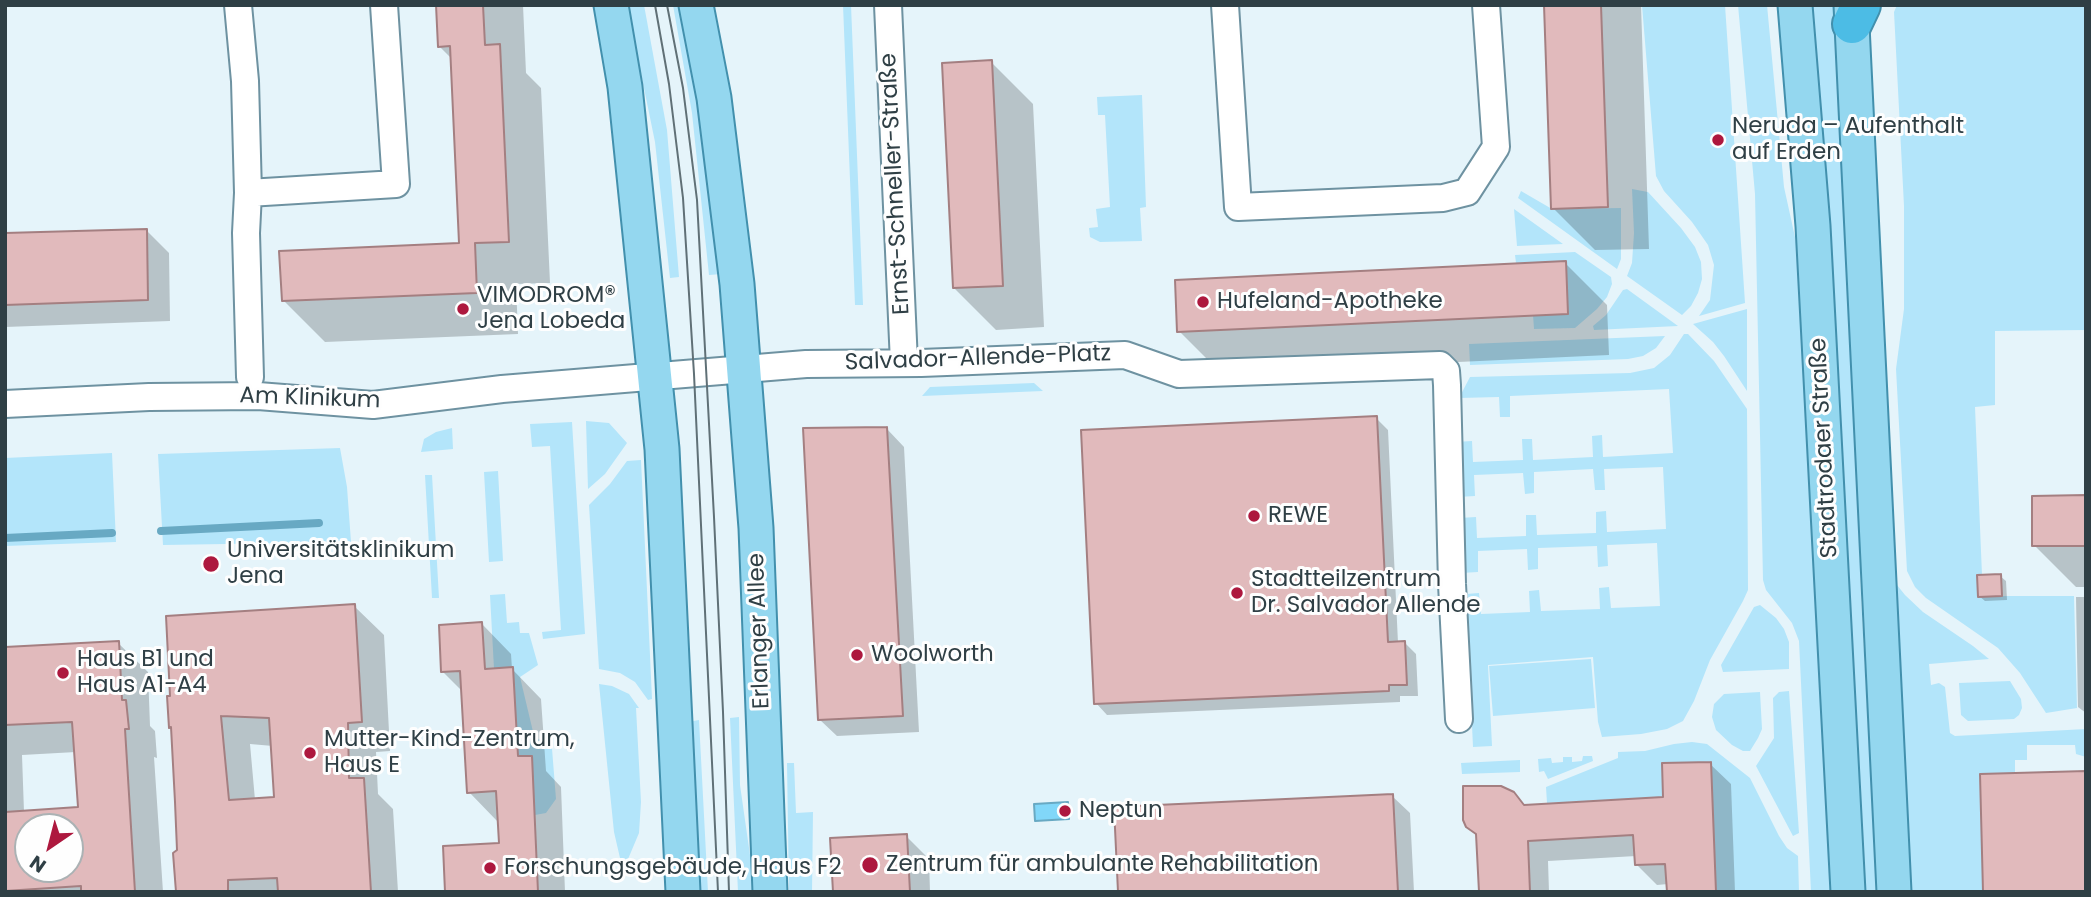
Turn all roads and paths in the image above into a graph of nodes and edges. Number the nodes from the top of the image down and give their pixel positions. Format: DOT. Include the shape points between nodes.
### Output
graph roads {
  1 [pos="238,5"];
  2 [pos="384,5"];
  3 [pos="611,5"];
  4 [pos="696,5"];
  5 [pos="888,5"];
  6 [pos="1226,5"];
  7 [pos="1486,5"];
  8 [pos="1795,5"];
  9 [pos="1855,11"];
  10 [pos="248,193"];
  11 [pos="904,363"];
  12 [pos="743,370"];
  13 [pos="250,377"];
  14 [pos="655,377"];
  15 [pos="5,404"];
  16 [pos="1458,719"];
  17 [pos="683,892"];
  18 [pos="770,892"];
  19 [pos="1848,892"];
  20 [pos="1894,892"];
  1 -- 10 [label="street"];
  2 -- 10 [label="street" via="396,184"];
  3 -- 14 [label="main road" via="625,87"];
  4 -- 12 [label="main road, Erlanger Allee" via="714,98"];
  5 -- 11 [label="street, Ernst-Schneller-Straße"];
  6 -- 7 [label="street" via="1238,207 1443,198 1467,192 1496,147"];
  8 -- 19 [label="main road, Stadtrodaer Straße" via="1813,226"];
  9 -- 20 [label="main road, Stadtrodaer Straße"];
  10 -- 13 [label="street"];
  11 -- 12 [label="street, Salvador-Allende-Platz"];
  11 -- 16 [label="street, Salvador-Allende-Platz" via="1125,355 1179,374 1440,365 1446,371"];
  12 -- 14 [label="street"];
  12 -- 18 [label="main road, Erlanger Allee" via="757,541"];
  14 -- 15 [label="street, Am Klinikum" via="373,405 258,396"];
  14 -- 17 [label="main road"];
}
